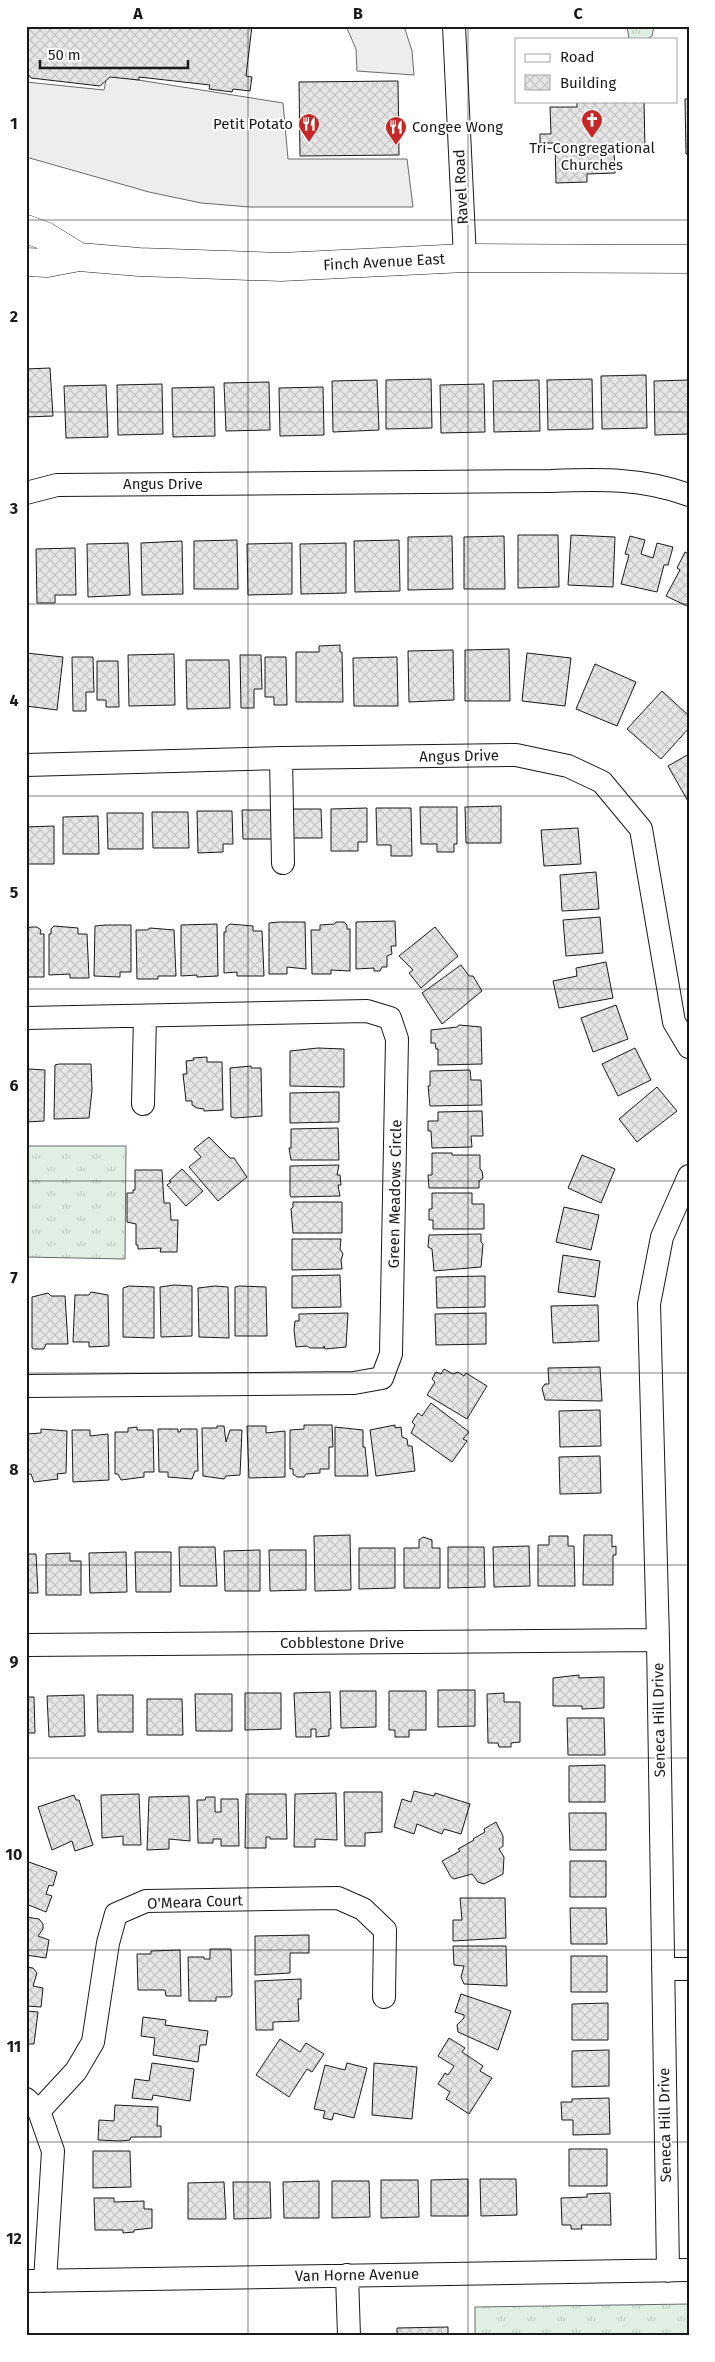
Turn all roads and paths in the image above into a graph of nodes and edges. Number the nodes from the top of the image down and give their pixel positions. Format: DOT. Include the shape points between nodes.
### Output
graph roads {
  1 [pos="454,26"];
  2 [pos="26,229"];
  3 [pos="79,257"];
  4 [pos="465,258"];
  5 [pos="689,259"];
  6 [pos="26,262"];
  7 [pos="26,493"];
  8 [pos="689,495"];
  9 [pos="281,758"];
  10 [pos="26,765"];
  11 [pos="283,863"];
  12 [pos="145,1016"];
  13 [pos="26,1018"];
  14 [pos="689,1047"];
  15 [pos="143,1104"];
  16 [pos="689,1176"];
  17 [pos="26,1386"];
  18 [pos="658,1640"];
  19 [pos="26,1645"];
  20 [pos="689,1969"];
  21 [pos="662,1970"];
  22 [pos="384,1997"];
  23 [pos="33,2105"];
  24 [pos="678,2271"];
  25 [pos="347,2275"];
  26 [pos="36,2281"];
  27 [pos="349,2336"];
  1 -- 4 [label="street, Ravel Road"];
  2 -- 3 [label="main road, Finch Avenue East" via="45,236"];
  3 -- 4 [label="main road, Finch Avenue East" via="280,267"];
  3 -- 6 [label="main road, Finch Avenue East" via="47,263"];
  4 -- 5 [label="main road, Finch Avenue East"];
  7 -- 8 [label="street, Angus Drive" via="57,485 606,478 663,486"];
  9 -- 10 [label="street, Angus Drive"];
  9 -- 11 [label="street"];
  9 -- 14 [label="street, Angus Drive" via="516,755 568,766 602,782 641,829 674,1022"];
  12 -- 13 [label="street, Green Meadows Circle"];
  12 -- 15 [label="street"];
  12 -- 17 [label="street, Green Meadows Circle" via="367,1011 390,1018 397,1039 392,1354 382,1378 354,1383"];
  16 -- 18 [label="street, Seneca Hill Drive" via="662,1238 649,1304"];
  18 -- 19 [label="street, Cobblestone Drive"];
  18 -- 21 [label="street, Seneca Hill Drive"];
  20 -- 21 [label="street"];
  21 -- 24 [label="street, Seneca Hill Drive"];
  22 -- 23 [label="street, O'Meara Court" via="384,1930 363,1909 338,1898 146,1901 116,1914 108,1943 92,2042 76,2071"];
  23 -- 26 [label="street" via="53,2151"];
  24 -- 25 [label="street, Van Horne Avenue"];
  25 -- 26 [label="street, Van Horne Avenue"];
  25 -- 27 [label="street"];
}
